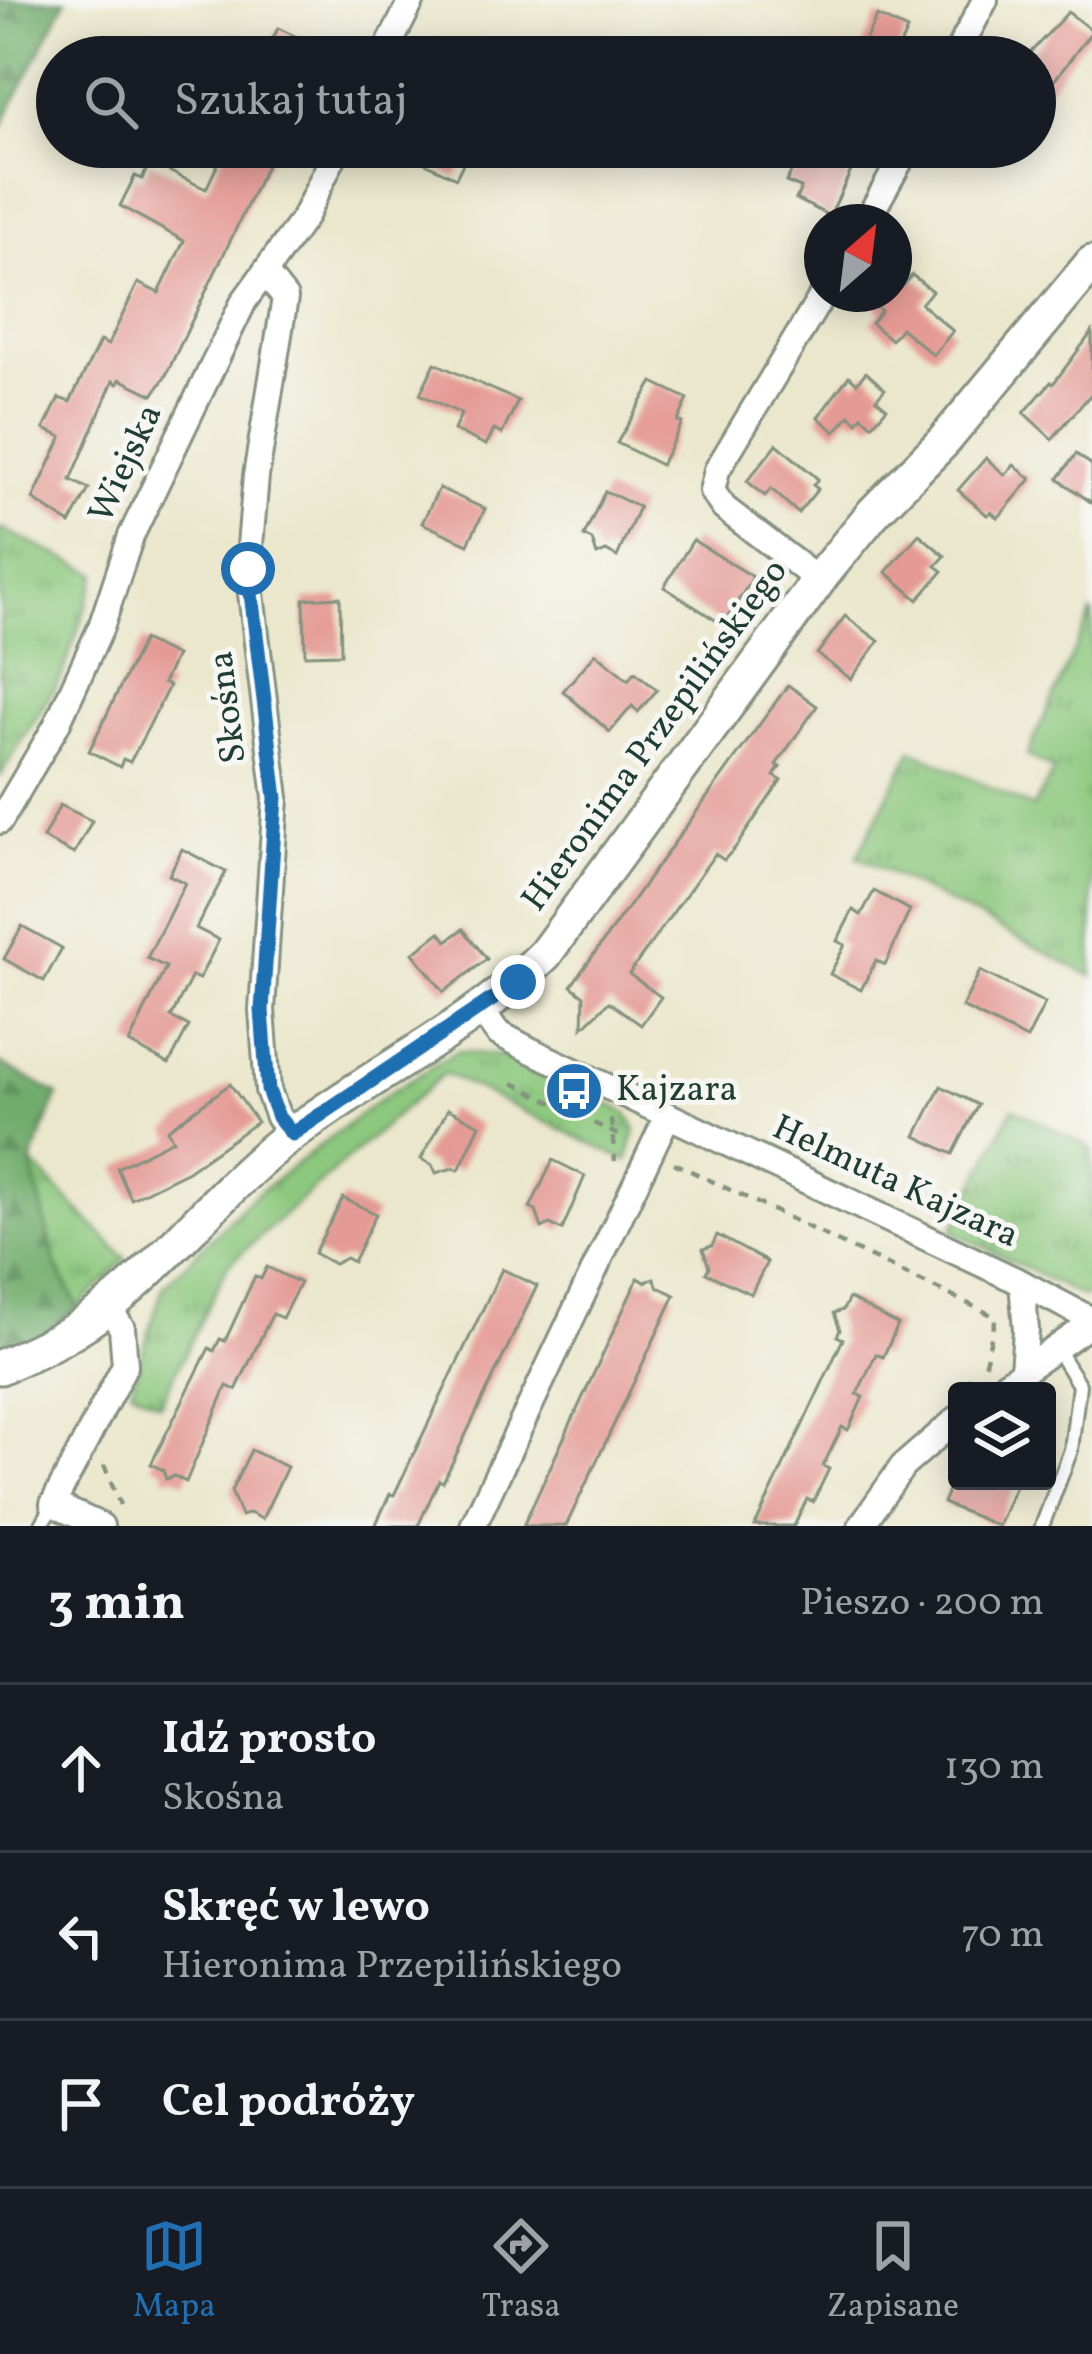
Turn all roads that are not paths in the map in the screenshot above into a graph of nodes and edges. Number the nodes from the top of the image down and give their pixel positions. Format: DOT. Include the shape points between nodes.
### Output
graph roads {
  1 [pos="412,0"];
  2 [pos="985,0"];
  3 [pos="394,36"];
  4 [pos="966,36"];
  5 [pos="328,168"];
  6 [pos="896,168"];
  7 [pos="876,204"];
  8 [pos="1092,263"];
  9 [pos="266,274"];
  10 [pos="812,312"];
  11 [pos="818,580"];
  12 [pos="0,821"];
  13 [pos="480,1009"];
  14 [pos="667,1117"];
  15 [pos="292,1134"];
  16 [pos="1022,1282"];
  17 [pos="108,1307"];
  18 [pos="1092,1322"];
  19 [pos="1056,1348"];
  20 [pos="0,1367"];
  21 [pos="1023,1371"];
  22 [pos="1008,1382"];
  23 [pos="948,1412"];
  24 [pos="47,1515"];
  25 [pos="100,1526"];
  26 [pos="472,1526"];
  27 [pos="861,1526"];
  28 [pos="1042,1526"];
  1 -- 3 [label="street"];
  2 -- 4 [label="street"];
  5 -- 9 [label="street, Wiejska"];
  6 -- 7 [label="street"];
  8 -- 11 [label="street, Hieronima Przepilińskiego"];
  9 -- 12 [label="street, Wiejska" via="244,301 130,536 56,726"];
  9 -- 15 [label="street, Skośna" via="285,298 248,569 276,798 262,1010 268,1090"];
  10 -- 11 [label="street" via="712,491"];
  11 -- 13 [label="street, Hieronima Przepilińskiego" via="545,955"];
  13 -- 14 [label="street, Helmuta Kajzara" via="498,1033"];
  13 -- 15 [label="street, Hieronima Przepilińskiego"];
  14 -- 16 [label="street, Helmuta Kajzara"];
  14 -- 26 [label="street"];
  15 -- 17 [label="street, Hieronima Przepilińskiego"];
  16 -- 18 [label="street, Helmuta Kajzara"];
  16 -- 21 [label="street"];
  17 -- 20 [label="street, Hieronima Przepilińskiego"];
  17 -- 24 [label="street" via="122,1328 124,1366"];
  18 -- 19 [label="street"];
  19 -- 21 [label="street"];
  19 -- 28 [label="lane" via="1079,1385 1071,1450"];
  21 -- 22 [label="street"];
  23 -- 27 [label="street"];
  24 -- 25 [label="street"];
}
